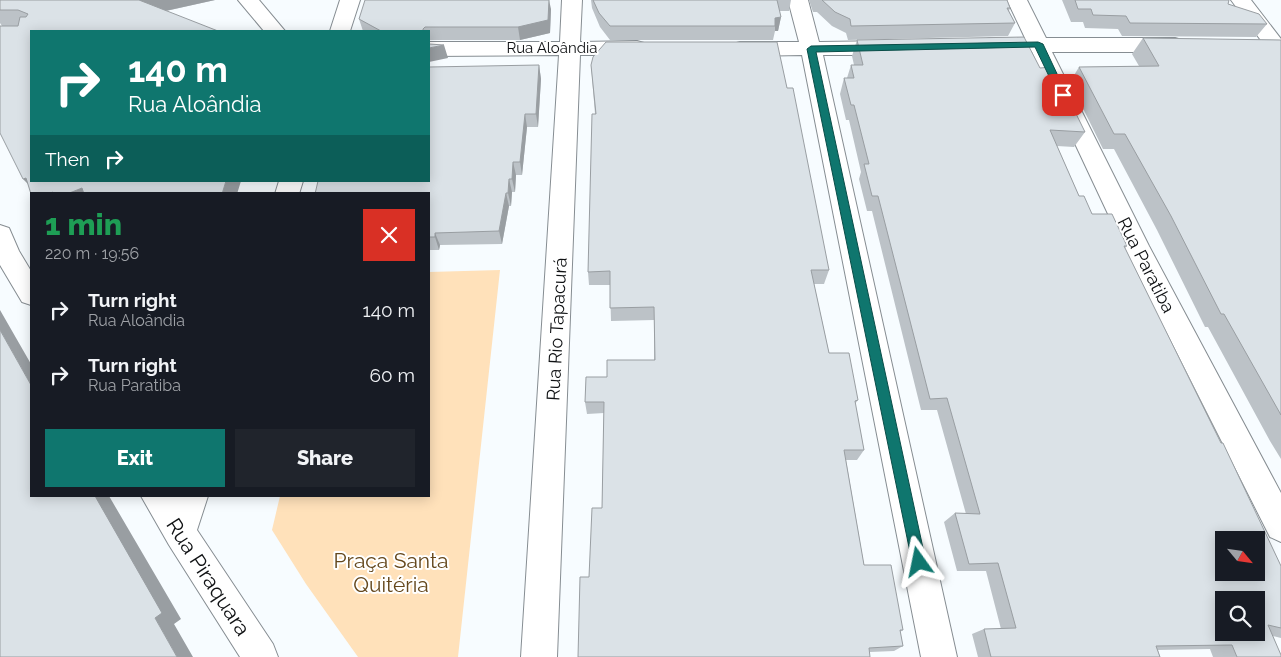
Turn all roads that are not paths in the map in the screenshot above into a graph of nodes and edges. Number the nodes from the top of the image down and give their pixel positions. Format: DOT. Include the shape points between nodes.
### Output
graph roads {
  1 [pos="248,0"];
  2 [pos="350,0"];
  3 [pos="572,0"];
  4 [pos="798,0"];
  5 [pos="1017,0"];
  6 [pos="1241,0"];
  7 [pos="274,30"];
  8 [pos="340,30"];
  9 [pos="1038,44"];
  10 [pos="1196,45"];
  11 [pos="969,46"];
  12 [pos="910,47"];
  13 [pos="570,48"];
  14 [pos="657,48"];
  15 [pos="1271,48"];
  16 [pos="430,49"];
  17 [pos="724,49"];
  18 [pos="811,49"];
  19 [pos="2,249"];
  20 [pos="30,292"];
  21 [pos="158,497"];
  22 [pos="192,497"];
  23 [pos="1281,526"];
  24 [pos="180,534"];
  25 [pos="260,657"];
  26 [pos="540,657"];
  27 [pos="939,657"];
  1 -- 7 [label="street"];
  2 -- 8 [label="street"];
  3 -- 13 [label="street, Rua Rio Tapacurá"];
  4 -- 18 [label="street"];
  5 -- 9 [label="street, Rua Paratiba"];
  6 -- 15 [label="street"];
  9 -- 10 [label="street"];
  9 -- 11 [label="street"];
  9 -- 23 [label="street, Rua Paratiba" via="1137,248"];
  12 -- 18 [label="street"];
  13 -- 14 [label="street, Rua Aloândia"];
  13 -- 16 [label="street, Rua Aloândia"];
  13 -- 26 [label="street, Rua Rio Tapacurá"];
  17 -- 18 [label="street"];
  18 -- 27 [label="street"];
  19 -- 20 [label="street"];
  21 -- 24 [label="street, Rua Piraquara"];
  22 -- 24 [label="street"];
  24 -- 25 [label="street, Rua Piraquara"];
}
